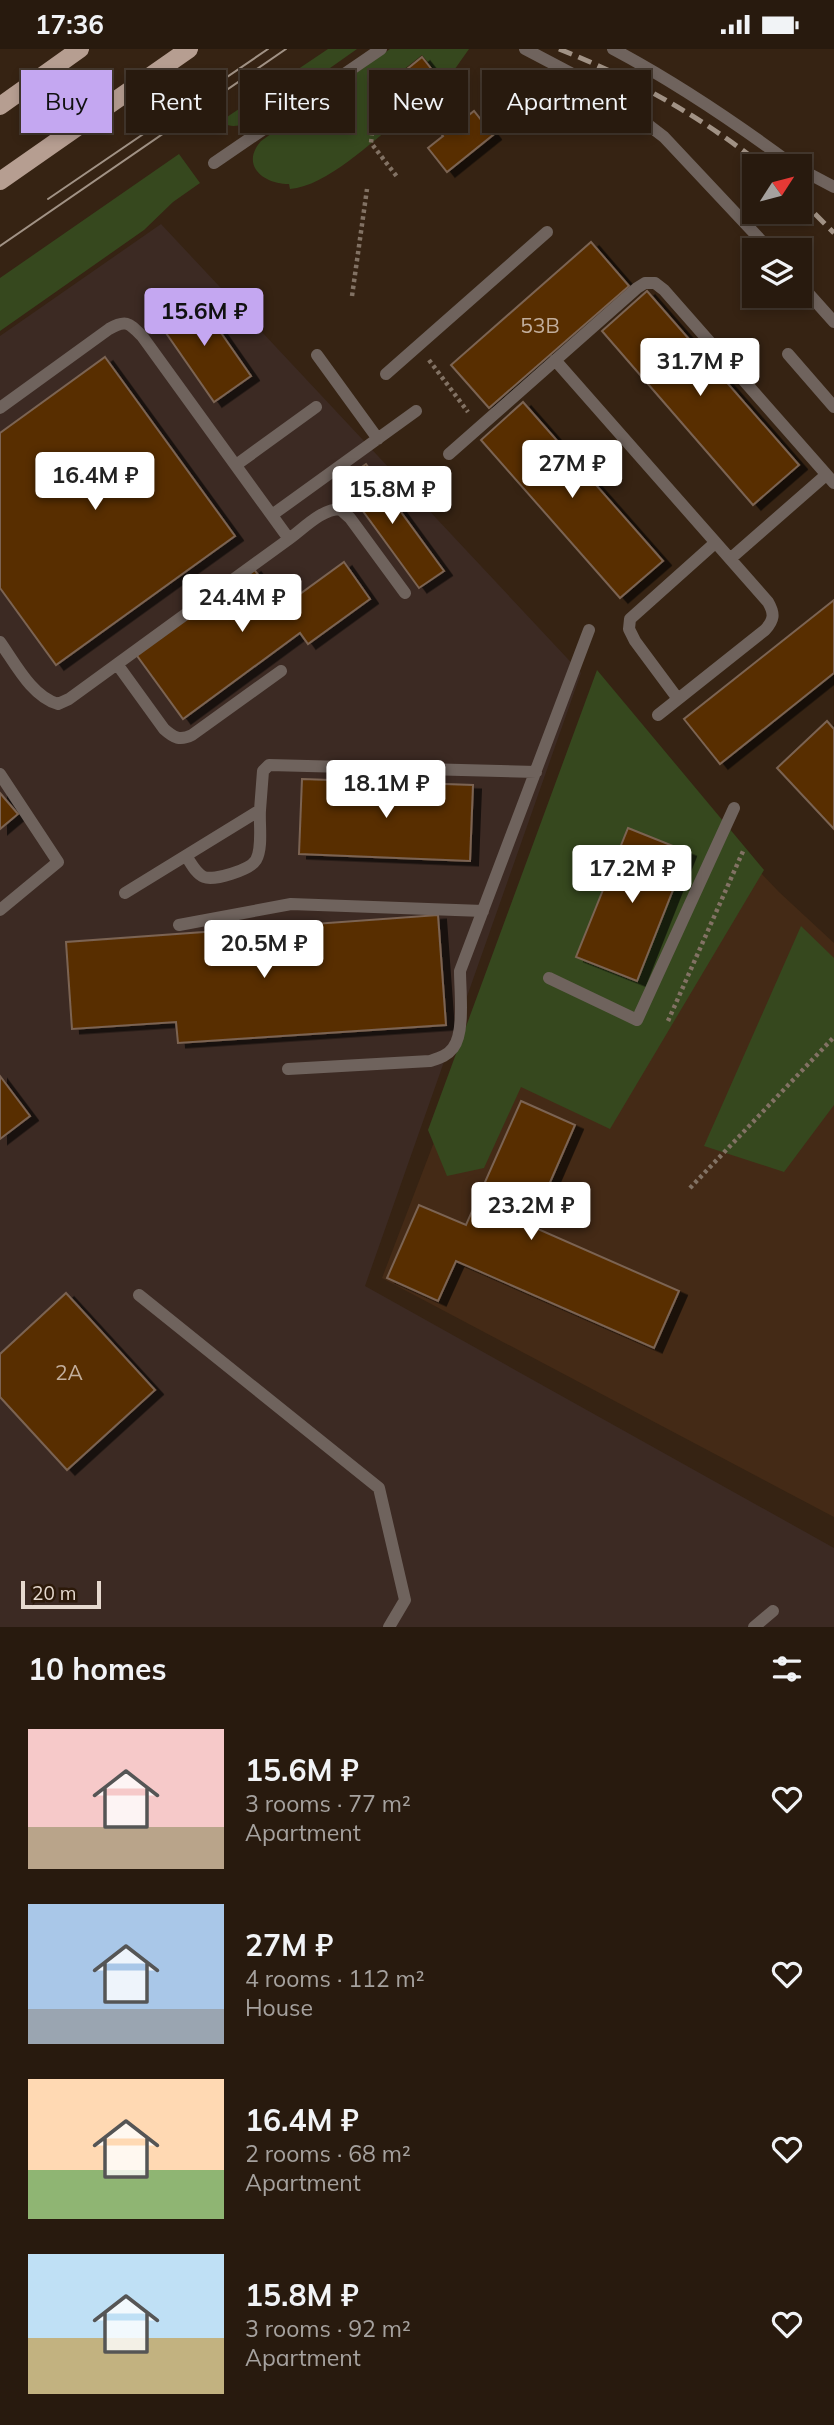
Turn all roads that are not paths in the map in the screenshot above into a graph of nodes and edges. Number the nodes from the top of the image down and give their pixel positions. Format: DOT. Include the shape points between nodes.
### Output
graph roads {
  1 [pos="80,49"];
  2 [pos="189,49"];
  3 [pos="381,49"];
  4 [pos="526,49"];
  5 [pos="612,49"];
  6 [pos="0,106"];
  7 [pos="778,154"];
  8 [pos="214,163"];
  9 [pos="812,175"];
  10 [pos="0,181"];
  11 [pos="834,187"];
  12 [pos="547,232"];
  13 [pos="759,238"];
  14 [pos="812,297"];
  15 [pos="834,322"];
  16 [pos="788,354"];
  17 [pos="317,355"];
  18 [pos="555,360"];
  19 [pos="386,374"];
  20 [pos="316,407"];
  21 [pos="834,407"];
  22 [pos="0,408"];
  23 [pos="416,411"];
  24 [pos="378,439"];
  25 [pos="449,454"];
  26 [pos="236,465"];
  27 [pos="830,479"];
  28 [pos="272,515"];
  29 [pos="289,539"];
  30 [pos="715,543"];
  31 [pos="730,559"];
  32 [pos="405,593"];
  33 [pos="589,630"];
  34 [pos="0,642"];
  35 [pos="117,664"];
  36 [pos="281,671"];
  37 [pos="678,699"];
  38 [pos="658,715"];
  39 [pos="536,772"];
  40 [pos="0,774"];
  41 [pos="734,808"];
  42 [pos="260,810"];
  43 [pos="186,856"];
  44 [pos="125,893"];
  45 [pos="0,910"];
  46 [pos="483,911"];
  47 [pos="178,925"];
  48 [pos="548,978"];
  49 [pos="288,1069"];
  50 [pos="139,1295"];
  51 [pos="773,1611"];
  52 [pos="388,1627"];
  53 [pos="754,1627"];
  1 -- 6 [label="main road"];
  2 -- 10 [label="main road"];
  3 -- 8 [label="lane"];
  4 -- 13 [label="lane" via="603,90 664,137"];
  5 -- 7 [label="lane" via="686,90"];
  9 -- 11 [label="lane"];
  12 -- 19 [label="lane"];
  14 -- 15 [label="lane"];
  16 -- 21 [label="lane"];
  17 -- 24 [label="lane"];
  18 -- 25 [label="lane"];
  18 -- 27 [label="lane" via="637,288 654,283"];
  18 -- 30 [label="lane"];
  20 -- 26 [label="lane"];
  22 -- 26 [label="lane" via="109,329 119,323 130,324"];
  23 -- 24 [label="lane"];
  24 -- 28 [label="lane"];
  26 -- 28 [label="lane"];
  27 -- 31 [label="lane"];
  28 -- 29 [label="lane"];
  29 -- 32 [label="lane" via="332,509 340,509"];
  29 -- 35 [label="lane"];
  30 -- 31 [label="lane"];
  30 -- 37 [label="lane" via="630,619 635,641"];
  31 -- 37 [label="lane" via="768,603 774,612 772,622"];
  33 -- 39 [label="lane"];
  34 -- 35 [label="lane" via="37,692 58,704"];
  35 -- 36 [label="lane" via="164,729 183,740"];
  37 -- 38 [label="lane"];
  39 -- 42 [label="lane" via="278,763 262,771"];
  39 -- 46 [label="lane"];
  40 -- 45 [label="lane" via="58,862"];
  41 -- 48 [label="lane" via="637,1020"];
  42 -- 43 [label="lane"];
  42 -- 43 [label="lane" via="259,849 251,866 206,878"];
  43 -- 44 [label="lane"];
  46 -- 47 [label="lane" via="291,904"];
  46 -- 49 [label="lane" via="460,971 460,1031 454,1047 443,1057"];
  50 -- 52 [label="lane" via="379,1487 405,1600"];
  51 -- 53 [label="lane"];
}
